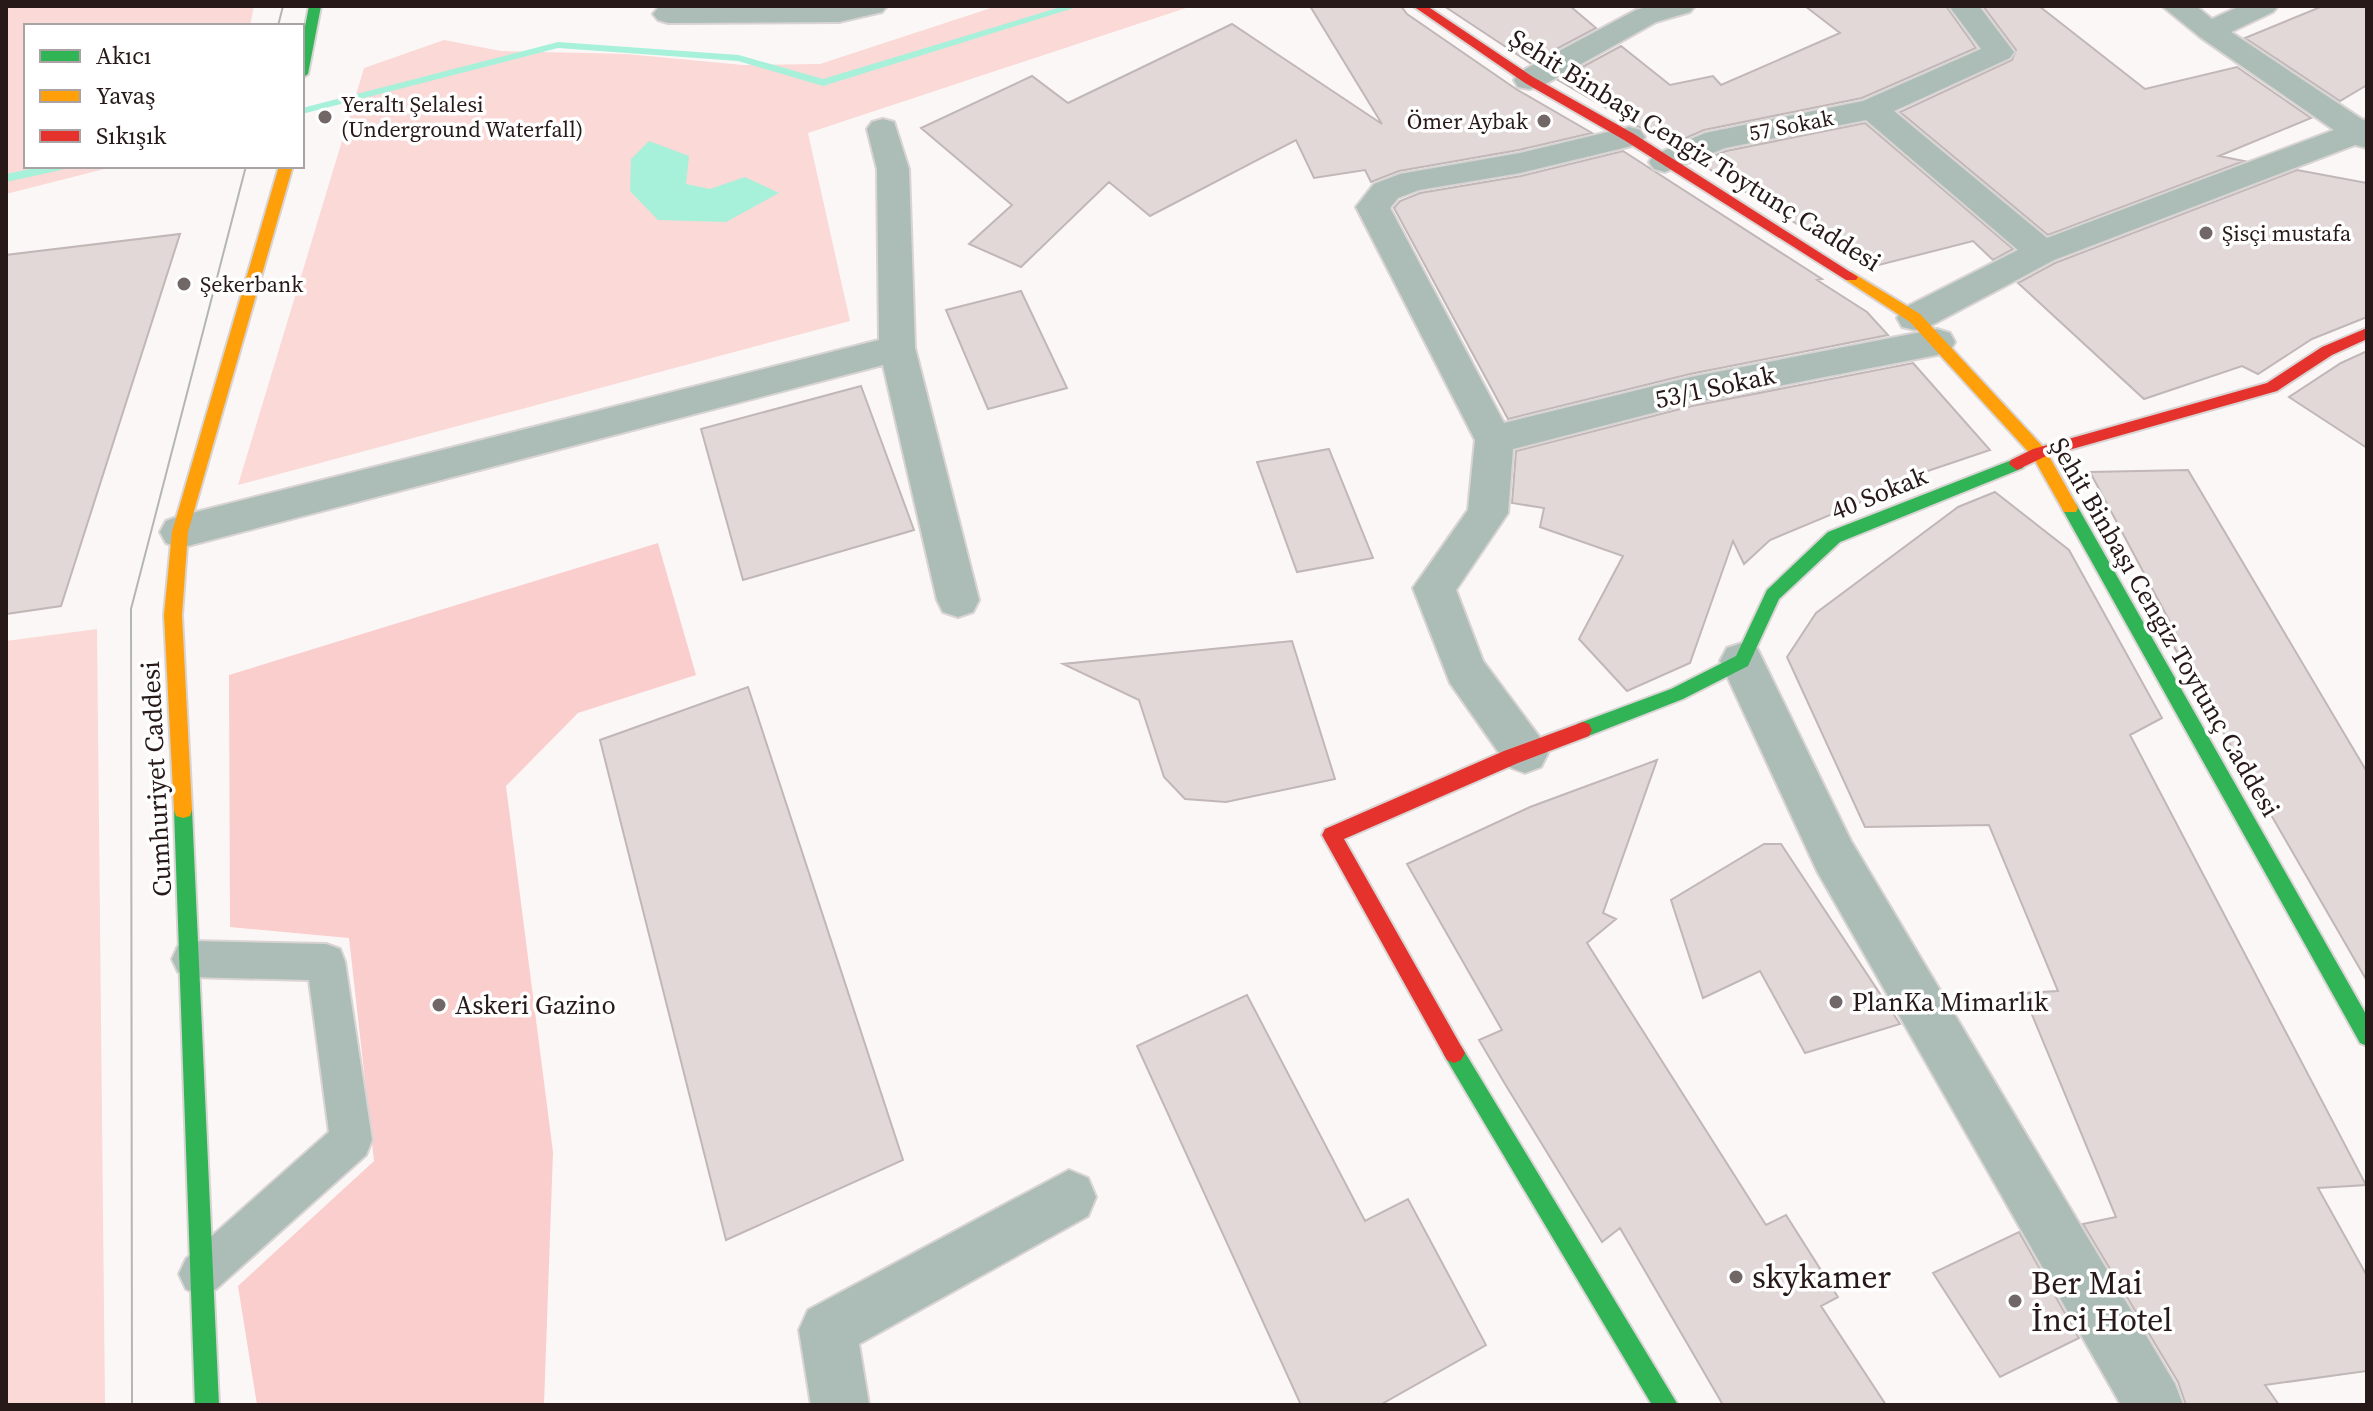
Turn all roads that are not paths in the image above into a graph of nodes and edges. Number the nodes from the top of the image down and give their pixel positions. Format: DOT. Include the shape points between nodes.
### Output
graph roads {
  1 [pos="315,6"];
  2 [pos="872,6"];
  3 [pos="1419,6"];
  4 [pos="1680,6"];
  5 [pos="1964,6"];
  6 [pos="2177,6"];
  7 [pos="2263,6"];
  8 [pos="668,14"];
  9 [pos="2210,31"];
  10 [pos="304,63"];
  11 [pos="1529,80"];
  12 [pos="1872,109"];
  13 [pos="883,129"];
  14 [pos="2365,133"];
  15 [pos="1629,137"];
  16 [pos="1665,162"];
  17 [pos="285,168"];
  18 [pos="2042,252"];
  19 [pos="1926,330"];
  20 [pos="2367,333"];
  21 [pos="897,348"];
  22 [pos="1494,440"];
  23 [pos="2039,453"];
  24 [pos="180,532"];
  25 [pos="958,600"];
  26 [pos="1742,661"];
  27 [pos="1525,753"];
  28 [pos="191,959"];
  29 [pos="2367,1036"];
  30 [pos="1069,1197"];
  31 [pos="201,1274"];
  32 [pos="207,1405"];
  33 [pos="840,1405"];
  34 [pos="1666,1405"];
  35 [pos="2154,1405"];
  1 -- 10 [label="street"];
  2 -- 8 [label="street" via="839,13"];
  3 -- 11 [label="street, Şehit Binbaşı Cengiz Toytunç Caddesi"];
  4 -- 11 [label="street" via="1646,16"];
  5 -- 12 [label="street, 57 Sokak" via="1999,52"];
  6 -- 9 [label="street"];
  7 -- 9 [label="street"];
  9 -- 14 [label="street"];
  11 -- 15 [label="street, Şehit Binbaşı Cengiz Toytunç Caddesi"];
  12 -- 16 [label="street, 57 Sokak" via="1716,140"];
  12 -- 18 [label="street"];
  13 -- 21 [label="street" via="893,169"];
  14 -- 18 [label="street, 53/1 Sokak"];
  15 -- 16 [label="street, Şehit Binbaşı Cengiz Toytunç Caddesi"];
  15 -- 22 [label="street" via="1412,181 1386,191 1373,207"];
  16 -- 19 [label="street, Şehit Binbaşı Cengiz Toytunç Caddesi"];
  17 -- 24 [label="street, Cumhuriyet Caddesi"];
  18 -- 19 [label="street, 53/1 Sokak"];
  19 -- 22 [label="street, 53/1 Sokak"];
  19 -- 23 [label="street, Şehit Binbaşı Cengiz Toytunç Caddesi"];
  20 -- 23 [label="street, 40 Sokak" via="2327,351 2272,387"];
  21 -- 24 [label="street"];
  21 -- 25 [label="street"];
  22 -- 27 [label="street" via="1488,513 1434,588 1465,670"];
  23 -- 26 [label="street, 40 Sokak" via="1834,537 1773,595"];
  23 -- 29 [label="street, Şehit Binbaşı Cengiz Toytunç Caddesi"];
  24 -- 28 [label="street, Cumhuriyet Caddesi" via="173,615"];
  26 -- 27 [label="street" via="1677,694"];
  26 -- 35 [label="street" via="1834,856"];
  27 -- 34 [label="street" via="1332,835 1483,1105"];
  28 -- 31 [label="street, Cumhuriyet Caddesi"];
  28 -- 31 [label="lane" via="326,962 351,1140"];
  30 -- 33 [label="street" via="828,1330"];
  31 -- 32 [label="street, Cumhuriyet Caddesi"];
}
